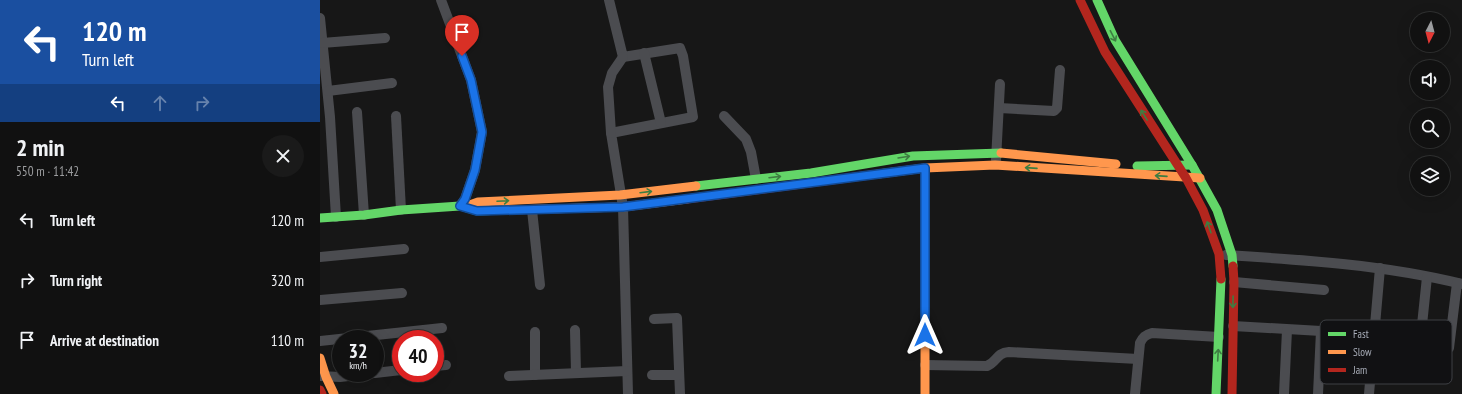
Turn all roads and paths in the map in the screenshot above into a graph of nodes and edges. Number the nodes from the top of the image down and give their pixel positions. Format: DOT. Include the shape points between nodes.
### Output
graph roads {
  1 [pos="441,0"];
  2 [pos="609,0"];
  3 [pos="1080,0"];
  4 [pos="1097,0"];
  5 [pos="320,18"];
  6 [pos="385,38"];
  7 [pos="322,43"];
  8 [pos="644,53"];
  9 [pos="623,57"];
  10 [pos="1060,70"];
  11 [pos="392,83"];
  12 [pos="1000,84"];
  13 [pos="328,91"];
  14 [pos="999,108"];
  15 [pos="357,112"];
  16 [pos="396,116"];
  17 [pos="724,116"];
  18 [pos="661,123"];
  19 [pos="611,133"];
  20 [pos="996,153"];
  21 [pos="995,165"];
  22 [pos="1176,165"];
  23 [pos="1192,165"];
  24 [pos="925,168"];
  25 [pos="1186,178"];
  26 [pos="1200,178"];
  27 [pos="756,179"];
  28 [pos="620,195"];
  29 [pos="457,207"];
  30 [pos="623,207"];
  31 [pos="401,210"];
  32 [pos="532,210"];
  33 [pos="364,215"];
  34 [pos="336,217"];
  35 [pos="320,218"];
  36 [pos="404,249"];
  37 [pos="1219,254"];
  38 [pos="1232,255"];
  39 [pos="320,257"];
  40 [pos="1380,268"];
  41 [pos="1427,277"];
  42 [pos="1234,282"];
  43 [pos="1459,284"];
  44 [pos="540,285"];
  45 [pos="1324,290"];
  46 [pos="402,293"];
  47 [pos="320,300"];
  48 [pos="654,319"];
  49 [pos="1375,320"];
  50 [pos="1423,320"];
  51 [pos="1233,326"];
  52 [pos="442,328"];
  53 [pos="1452,329"];
  54 [pos="575,330"];
  55 [pos="1287,330"];
  56 [pos="535,332"];
  57 [pos="1320,332"];
  58 [pos="1219,337"];
  59 [pos="320,341"];
  60 [pos="1320,353"];
  61 [pos="320,358"];
  62 [pos="1138,359"];
  63 [pos="925,365"];
  64 [pos="627,371"];
  65 [pos="576,373"];
  66 [pos="535,375"];
  67 [pos="652,375"];
  68 [pos="680,375"];
  69 [pos="509,376"];
  70 [pos="323,377"];
  71 [pos="1370,384"];
  72 [pos="320,390"];
  73 [pos="322,394"];
  74 [pos="334,394"];
  75 [pos="628,394"];
  76 [pos="680,394"];
  77 [pos="925,394"];
  78 [pos="1135,394"];
  79 [pos="1216,394"];
  80 [pos="1232,394"];
  81 [pos="1284,394"];
  82 [pos="1318,394"];
  83 [pos="1369,394"];
  1 -- 29 [label="street" via="471,80 482,132 475,170 465,199"];
  2 -- 9 [label="street"];
  22 -- 3 [label="street, one-way" via="1105,52"];
  4 -- 23 [label="street, one-way" via="1115,40"];
  5 -- 7 [label="street"];
  6 -- 7 [label="street"];
  7 -- 13 [label="street"];
  8 -- 9 [label="street"];
  8 -- 18 [label="street"];
  8 -- 18 [label="street" via="680,48 683,56 693,117"];
  9 -- 19 [label="street" via="612,73 608,87"];
  10 -- 14 [label="street" via="1057,108 1054,111"];
  11 -- 13 [label="street"];
  12 -- 14 [label="street"];
  13 -- 34 [label="street"];
  14 -- 20 [label="street"];
  15 -- 33 [label="street"];
  16 -- 31 [label="street"];
  17 -- 27 [label="street" via="746,139"];
  18 -- 19 [label="street"];
  19 -- 28 [label="street"];
  20 -- 21 [label="street"];
  20 -- 22 [label="street" via="1144,166"];
  27 -- 20 [label="street, one-way" via="811,173 913,156"];
  21 -- 24 [label="street"];
  25 -- 21 [label="street, one-way"];
  22 -- 23 [label="street"];
  22 -- 25 [label="street"];
  23 -- 26 [label="street"];
  24 -- 30 [label="street"];
  24 -- 63 [label="street"];
  25 -- 26 [label="street"];
  37 -- 25 [label="street, one-way" via="1203,210"];
  26 -- 38 [label="street" via="1217,210"];
  28 -- 27 [label="street, one-way"];
  29 -- 28 [label="street, one-way" via="478,202"];
  28 -- 30 [label="street"];
  29 -- 31 [label="street"];
  29 -- 32 [label="street" via="477,211"];
  30 -- 32 [label="street"];
  30 -- 64 [label="street"];
  31 -- 33 [label="street"];
  32 -- 44 [label="street"];
  33 -- 34 [label="street"];
  34 -- 35 [label="street"];
  36 -- 39 [label="street"];
  37 -- 38 [label="street"];
  37 -- 58 [label="street"];
  38 -- 40 [label="street"];
  38 -- 42 [label="street"];
  40 -- 41 [label="street"];
  40 -- 49 [label="street"];
  41 -- 43 [label="street"];
  41 -- 50 [label="street"];
  42 -- 45 [label="street"];
  42 -- 51 [label="street, one-way"];
  43 -- 53 [label="street"];
  46 -- 47 [label="street"];
  48 -- 68 [label="street" via="677,318"];
  51 -- 55 [label="street"];
  51 -- 80 [label="street"];
  52 -- 59 [label="street"];
  54 -- 65 [label="street"];
  55 -- 57 [label="street"];
  55 -- 81 [label="street"];
  56 -- 66 [label="street"];
  58 -- 62 [label="street" via="1146,334 1140,343"];
  79 -- 58 [label="street, one-way"];
  60 -- 82 [label="street"];
  61 -- 70 [label="street"];
  62 -- 63 [label="street" via="1009,352 1001,354 987,366"];
  62 -- 78 [label="street"];
  63 -- 77 [label="street"];
  64 -- 65 [label="street"];
  64 -- 75 [label="street"];
  65 -- 66 [label="street"];
  66 -- 69 [label="street"];
  67 -- 68 [label="street"];
  68 -- 76 [label="street"];
  70 -- 74 [label="street"];
  71 -- 83 [label="street"];
  72 -- 73 [label="street"];
}
